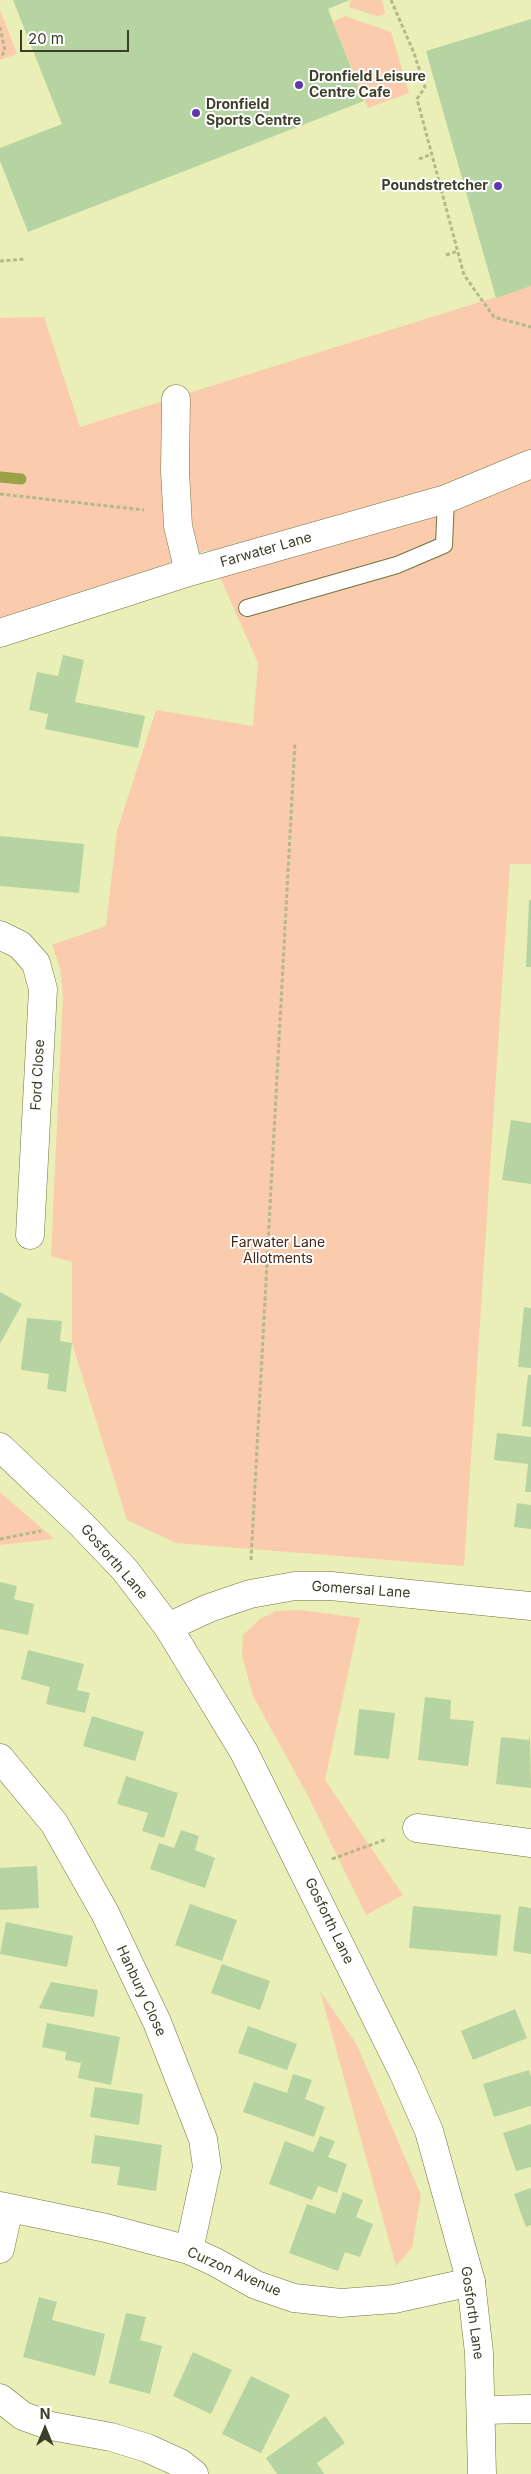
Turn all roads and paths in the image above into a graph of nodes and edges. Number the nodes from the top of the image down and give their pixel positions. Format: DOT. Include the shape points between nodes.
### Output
graph roads {
  1 [pos="391,0"];
  2 [pos="0,27"];
  3 [pos="0,58"];
  4 [pos="432,154"];
  5 [pos="419,159"];
  6 [pos="458,251"];
  7 [pos="446,255"];
  8 [pos="26,259"];
  9 [pos="0,261"];
  10 [pos="531,327"];
  11 [pos="176,399"];
  12 [pos="531,464"];
  13 [pos="0,494"];
  14 [pos="446,499"];
  15 [pos="178,526"];
  16 [pos="189,572"];
  17 [pos="247,608"];
  18 [pos="0,634"];
  19 [pos="295,742"];
  20 [pos="0,935"];
  21 [pos="30,1235"];
  22 [pos="0,1448"];
  23 [pos="250,1594"];
  24 [pos="531,1606"];
  25 [pos="168,1627"];
  26 [pos="0,1758"];
  27 [pos="416,1828"];
  28 [pos="531,1843"];
  29 [pos="303,1869"];
  30 [pos="4,2207"];
  31 [pos="0,2249"];
  32 [pos="189,2250"];
  33 [pos="471,2282"];
  34 [pos="0,2398"];
  35 [pos="531,2409"];
  36 [pos="482,2410"];
  37 [pos="194,2474"];
  38 [pos="482,2474"];
  1 -- 4 [label="path" via="414,53 424,87 417,99"];
  2 -- 3 [label="path" via="5,51"];
  4 -- 5 [label="path"];
  4 -- 6 [label="path"];
  6 -- 7 [label="path"];
  6 -- 10 [label="path" via="464,275 494,317"];
  8 -- 9 [label="path"];
  11 -- 15 [label="street"];
  12 -- 14 [label="street, Farwater Lane"];
  13 -- 15 [label="path" via="142,510"];
  14 -- 16 [label="street, Farwater Lane"];
  14 -- 17 [label="lane" via="444,545 397,565"];
  15 -- 16 [label="street"];
  16 -- 18 [label="street, Farwater Lane"];
  19 -- 23 [label="path"];
  20 -- 21 [label="street, Ford Close" via="20,945 36,963 43,989"];
  22 -- 25 [label="street, Gosforth Lane" via="125,1570"];
  23 -- 24 [label="street, Gomersal Lane" via="295,1586 331,1586"];
  23 -- 25 [label="street, Gomersal Lane" via="208,1608"];
  25 -- 29 [label="street, Gosforth Lane" via="244,1752"];
  26 -- 32 [label="street, Hanbury Close" via="54,1823 106,1913 157,2022 204,2139 207,2167"];
  27 -- 28 [label="street"];
  27 -- 29 [label="path"];
  29 -- 33 [label="street, Gosforth Lane" via="404,2072 429,2131"];
  30 -- 31 [label="street"];
  30 -- 32 [label="street, Curzon Avenue" via="106,2228"];
  32 -- 33 [label="street, Curzon Avenue" via="256,2285 294,2298 341,2304 394,2299"];
  33 -- 36 [label="street, Gosforth Lane"];
  34 -- 37 [label="street" via="24,2416 51,2426 111,2437 147,2448"];
  35 -- 36 [label="street"];
  36 -- 38 [label="street, Gosforth Lane"];
}
